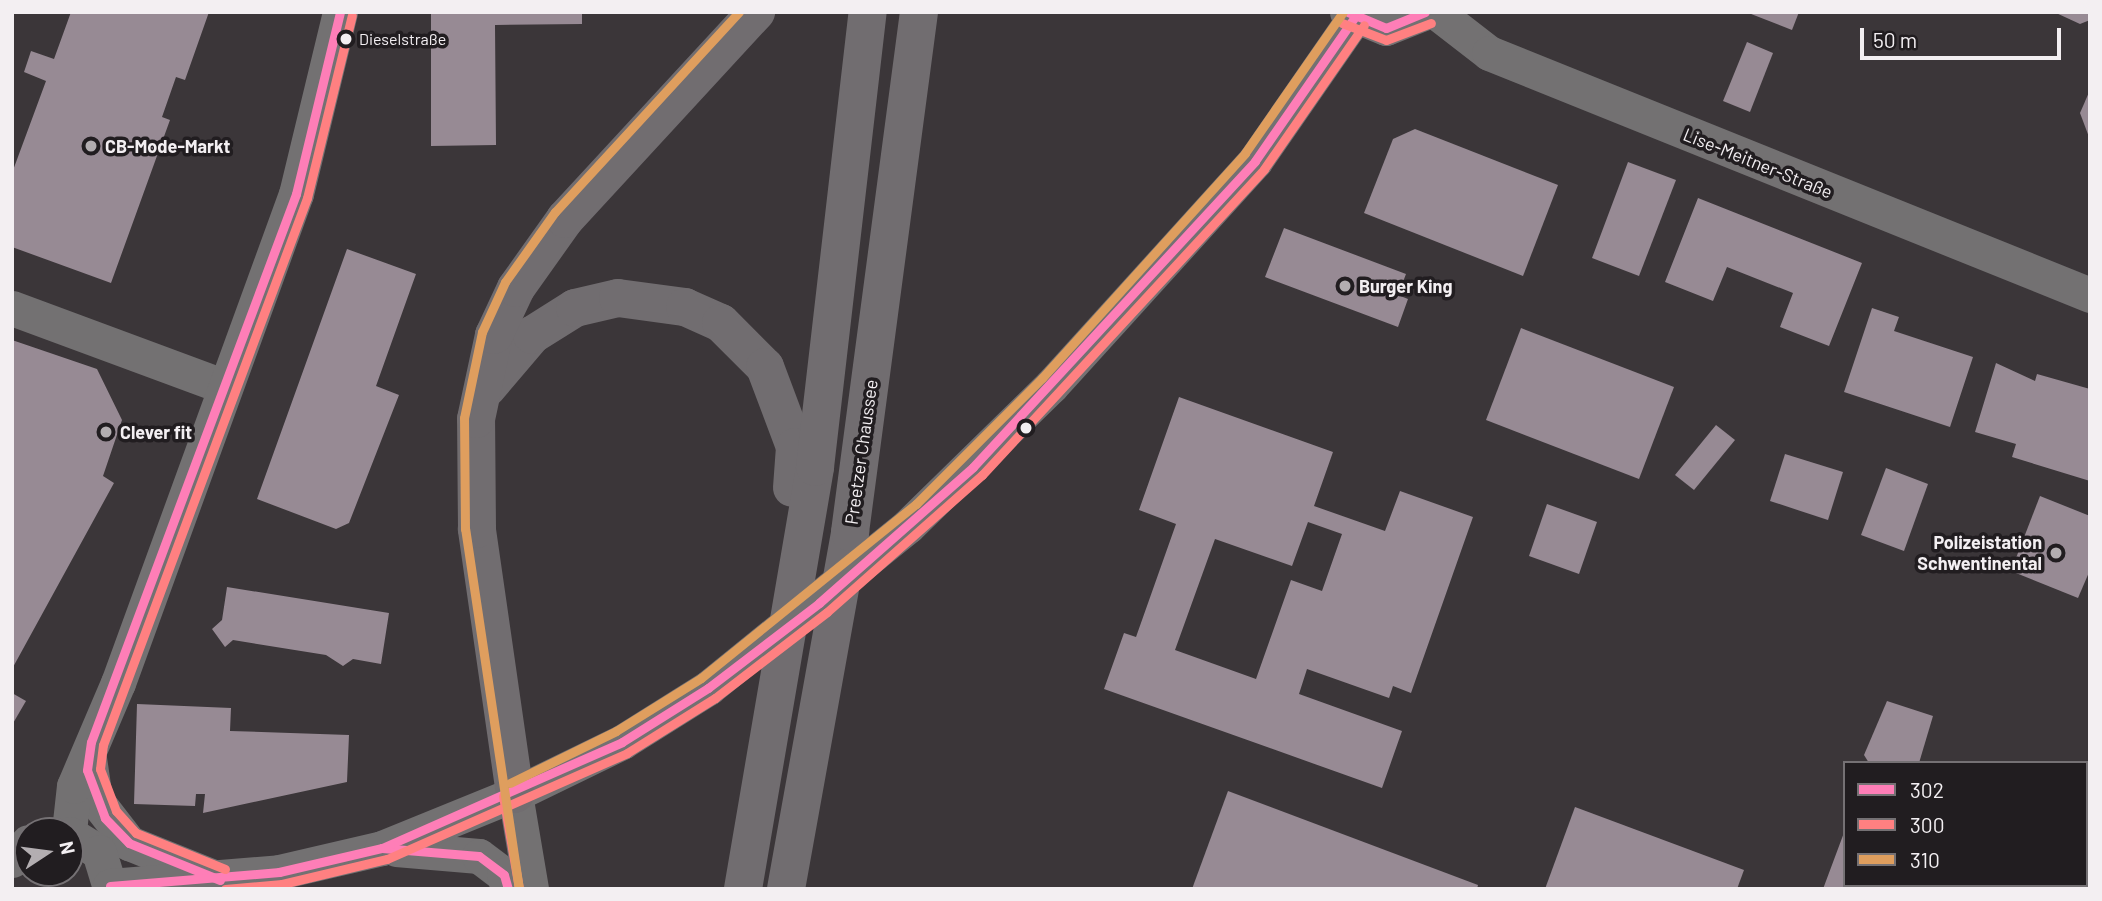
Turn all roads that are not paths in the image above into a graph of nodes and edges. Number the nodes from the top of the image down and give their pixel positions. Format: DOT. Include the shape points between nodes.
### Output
graph roads {
  1 [pos="341,12"];
  2 [pos="756,12"];
  3 [pos="868,12"];
  4 [pos="1426,12"];
  5 [pos="1436,12"];
  6 [pos="1350,15"];
  7 [pos="921,16"];
  8 [pos="2090,295"];
  9 [pos="12,308"];
  10 [pos="223,386"];
  11 [pos="482,395"];
  12 [pos="798,578"];
  13 [pos="91,742"];
  14 [pos="515,794"];
  15 [pos="71,817"];
  16 [pos="84,842"];
  17 [pos="382,848"];
  18 [pos="220,880"];
  19 [pos="110,887"];
  20 [pos="508,889"];
  21 [pos="531,889"];
  22 [pos="743,889"];
  23 [pos="786,889"];
  1 -- 10 [label="street" via="296,194"];
  2 -- 11 [label="highway" via="537,254 494,335"];
  3 -- 12 [label="highway"];
  4 -- 6 [label="street" via="1386,29"];
  5 -- 8 [label="street, Lise-Meitner-Straße" via="1489,53"];
  6 -- 14 [label="street, bridge" via="1255,161 1051,386 908,526 708,688 622,741"];
  7 -- 23 [label="highway, Preetzer Chaussee" via="850,531"];
  9 -- 10 [label="street"];
  10 -- 13 [label="street"];
  11 -- 12 [label="highway" via="509,355 575,308 618,298 662,300 721,323 765,367 783,403 795,447"];
  11 -- 14 [label="highway" via="475,449 477,529"];
  12 -- 22 [label="highway"];
  13 -- 15 [label="street" via="74,786"];
  13 -- 18 [label="street" via="87,770 105,818 129,842"];
  14 -- 17 [label="street"];
  14 -- 21 [label="street"];
  16 -- 19 [label="street" via="99,852"];
  17 -- 18 [label="street"];
  17 -- 20 [label="street" via="479,856 504,875"];
  18 -- 19 [label="street"];
}
